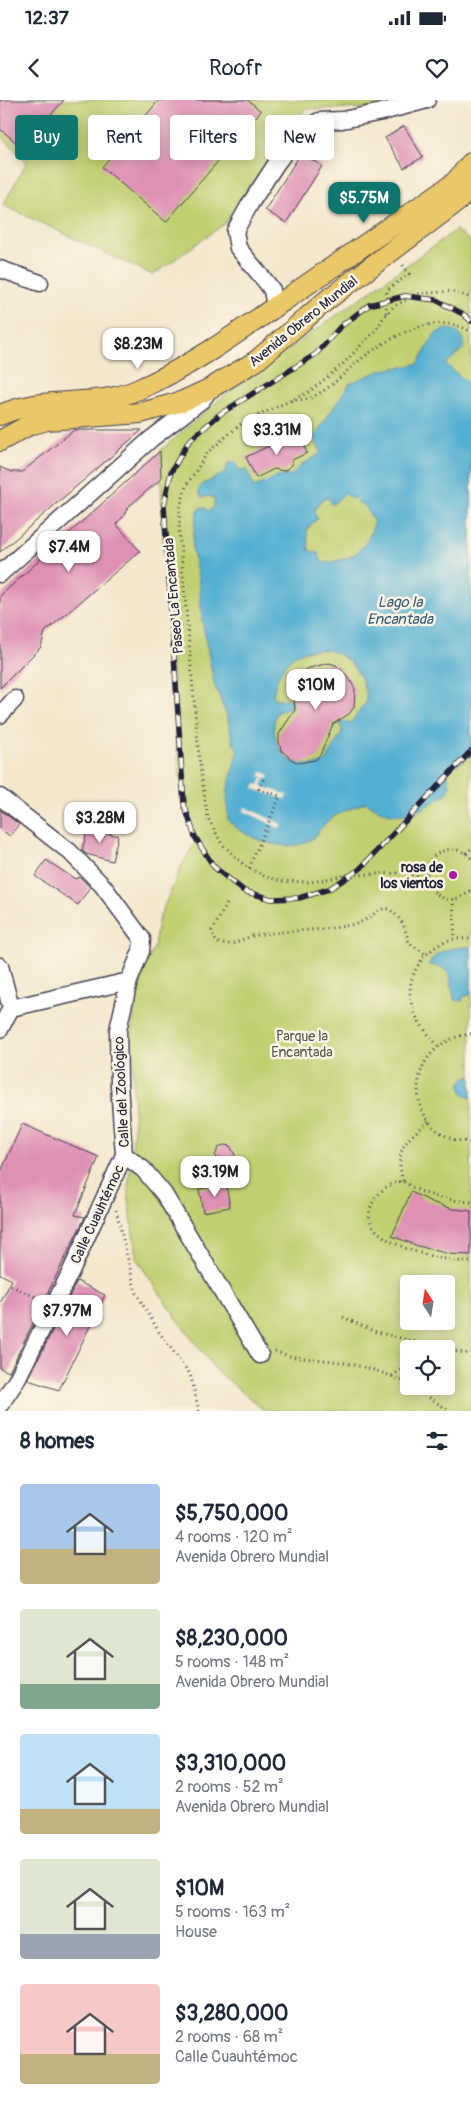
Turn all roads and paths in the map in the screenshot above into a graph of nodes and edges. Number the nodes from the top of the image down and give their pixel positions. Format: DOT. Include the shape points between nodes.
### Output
graph roads {
  1 [pos="427,100"];
  2 [pos="471,163"];
  3 [pos="471,187"];
  4 [pos="0,268"];
  5 [pos="409,274"];
  6 [pos="40,283"];
  7 [pos="471,298"];
  8 [pos="276,307"];
  9 [pos="386,314"];
  10 [pos="471,332"];
  11 [pos="209,389"];
  12 [pos="288,401"];
  13 [pos="141,413"];
  14 [pos="0,415"];
  15 [pos="151,440"];
  16 [pos="0,441"];
  17 [pos="0,574"];
  18 [pos="15,699"];
  19 [pos="0,715"];
  20 [pos="265,776"];
  21 [pos="0,797"];
  22 [pos="471,849"];
  23 [pos="466,853"];
  24 [pos="471,858"];
  25 [pos="249,868"];
  26 [pos="427,878"];
  27 [pos="471,890"];
  28 [pos="453,899"];
  29 [pos="227,904"];
  30 [pos="455,939"];
  31 [pos="471,939"];
  32 [pos="427,955"];
  33 [pos="0,966"];
  34 [pos="129,981"];
  35 [pos="11,1008"];
  36 [pos="0,1029"];
  37 [pos="471,1034"];
  38 [pos="438,1046"];
  39 [pos="429,1121"];
  40 [pos="471,1142"];
  41 [pos="124,1155"];
  42 [pos="403,1181"];
  43 [pos="111,1185"];
  44 [pos="471,1202"];
  45 [pos="471,1262"];
  46 [pos="11,1286"];
  47 [pos="54,1305"];
  48 [pos="342,1317"];
  49 [pos="403,1340"];
  50 [pos="455,1351"];
  51 [pos="267,1353"];
  52 [pos="471,1354"];
  53 [pos="400,1370"];
  54 [pos="392,1376"];
  55 [pos="400,1380"];
  56 [pos="426,1395"];
  57 [pos="0,1405"];
  58 [pos="199,1411"];
  59 [pos="449,1411"];
  1 -- 8 [label="street" via="342,120 319,121 299,134 276,164 235,231 238,248 272,290"];
  2 -- 8 [label="main road, Avenida Obrero Mundial" via="454,183"];
  3 -- 11 [label="main road, Avenida Obrero Mundial" via="458,201 327,300 256,361"];
  4 -- 6 [label="street"];
  5 -- 9 [label="path" via="387,290"];
  7 -- 9 [label="path, Paseo La Encantada" via="453,291 417,294"];
  8 -- 14 [label="main road, Avenida Obrero Mundial" via="183,366 137,390 100,400 16,407"];
  9 -- 12 [label="path, Paseo La Encantada" via="375,331 342,365 309,392"];
  10 -- 12 [label="path" via="462,326 435,323 409,331 384,342 331,386 309,398"];
  11 -- 13 [label="main road, Avenida Obrero Mundial" via="183,401"];
  11 -- 15 [label="street" via="202,400"];
  12 -- 25 [label="path, Paseo La Encantada" via="242,424 208,452 186,486 180,508 179,532 192,698 208,818 222,844"];
  13 -- 15 [label="street" via="153,418 156,424"];
  13 -- 16 [label="main road, Avenida Obrero Mundial" via="47,420 29,425"];
  15 -- 17 [label="street"];
  18 -- 19 [label="street"];
  20 -- 25 [label="path" via="259,789 280,796"];
  21 -- 34 [label="street, Calle del Zoológico" via="70,852 103,886 142,939 141,951"];
  22 -- 23 [label="path"];
  23 -- 24 [label="path"];
  23 -- 26 [label="path" via="441,851 430,863"];
  25 -- 26 [label="path, Paseo La Encantada" via="283,881 311,882 347,875 406,873"];
  26 -- 28 [label="path" via="434,892"];
  27 -- 28 [label="path"];
  28 -- 30 [label="path"];
  29 -- 32 [label="path" via="212,931 216,942 226,946 293,930 333,929 358,923 386,908 397,915 406,927 409,943"];
  30 -- 31 [label="path"];
  30 -- 32 [label="path" via="439,944"];
  32 -- 38 [label="path" via="413,975 410,992 423,1028"];
  33 -- 35 [label="street"];
  34 -- 35 [label="street"];
  34 -- 41 [label="street, Calle del Zoológico" via="118,1030 118,1084"];
  35 -- 36 [label="street"];
  37 -- 38 [label="path" via="449,1039"];
  38 -- 39 [label="path" via="418,1079 420,1105"];
  39 -- 40 [label="path" via="444,1135"];
  39 -- 42 [label="path" via="402,1146 399,1167"];
  41 -- 43 [label="street, Calle Cuauhtémoc"];
  41 -- 51 [label="street, Calle del Zoológico" via="143,1169 164,1194"];
  42 -- 44 [label="path" via="427,1194"];
  42 -- 45 [label="path" via="392,1183 371,1204 372,1225 382,1236 416,1253"];
  43 -- 47 [label="street, Calle Cuauhtémoc"];
  43 -- 58 [label="path" via="136,1293 190,1374"];
  46 -- 47 [label="path"];
  47 -- 57 [label="street, Calle Cuauhtémoc" via="16,1381"];
  48 -- 49 [label="path"];
  50 -- 52 [label="path"];
  51 -- 54 [label="path" via="339,1362 376,1369"];
  53 -- 54 [label="path"];
  54 -- 55 [label="path"];
  56 -- 59 [label="path"];
}
